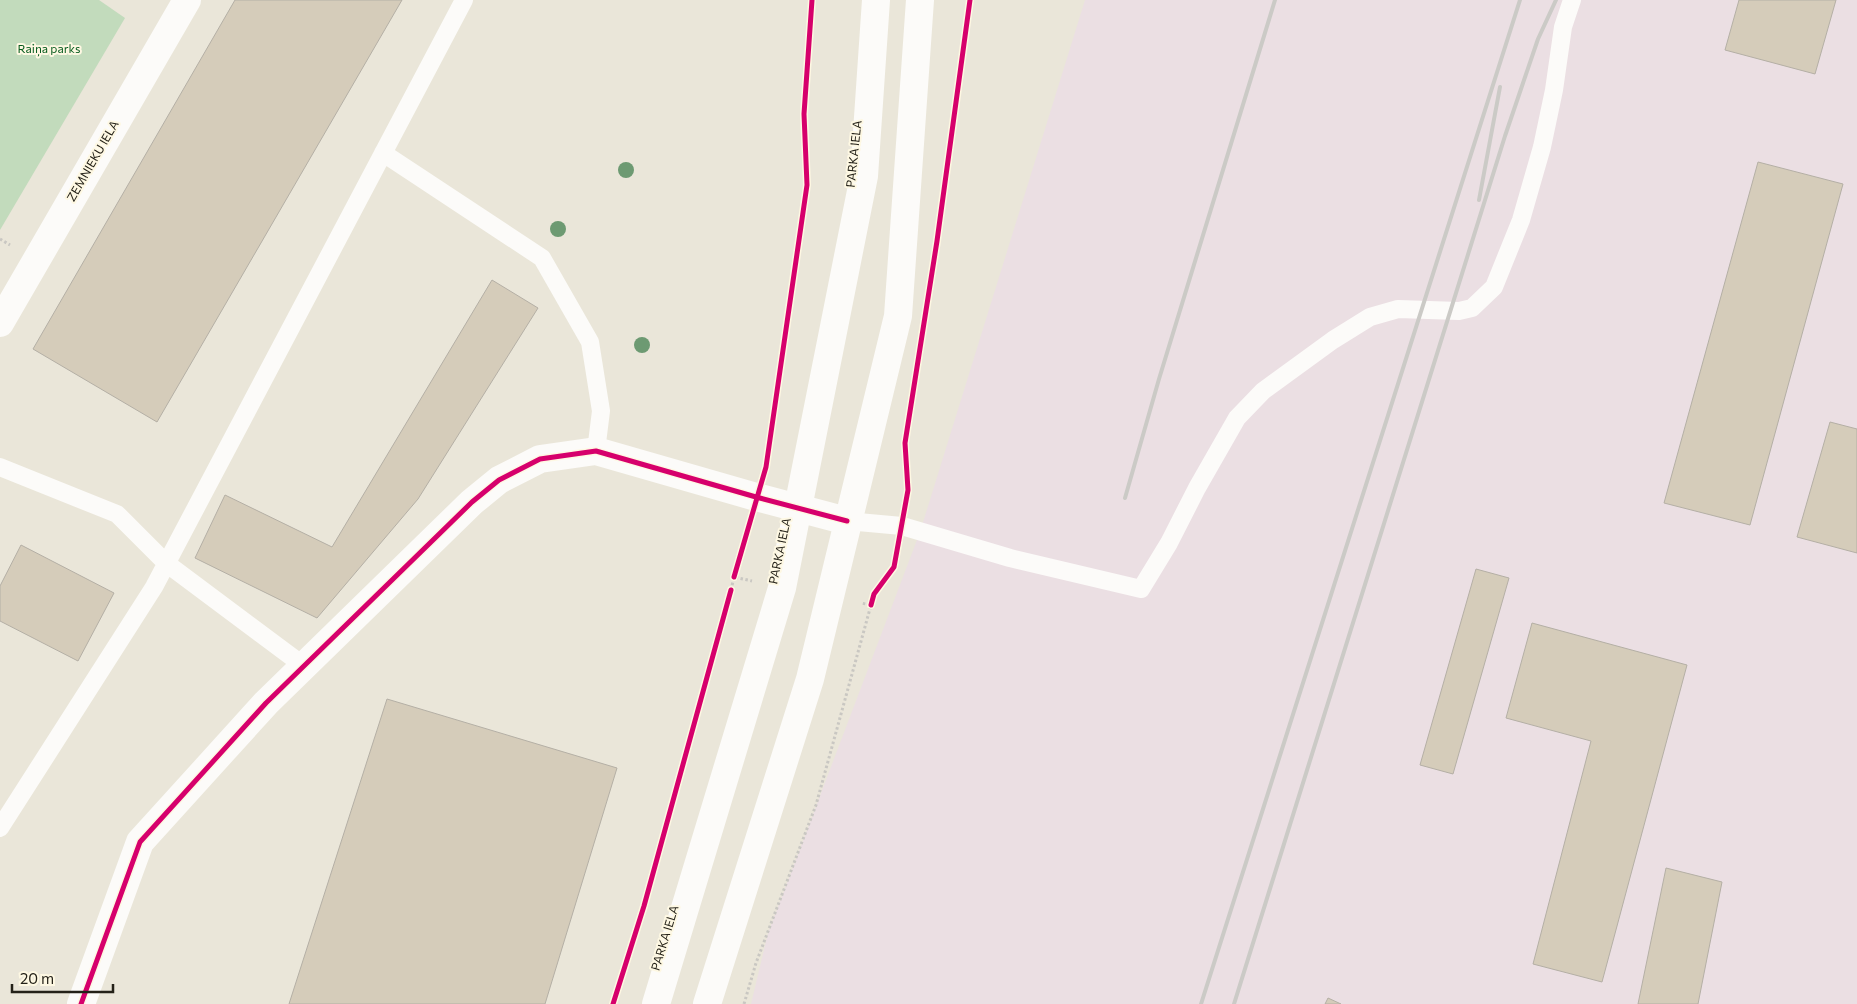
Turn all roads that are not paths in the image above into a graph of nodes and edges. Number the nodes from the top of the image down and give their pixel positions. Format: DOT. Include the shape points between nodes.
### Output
graph roads {
  1 [pos="187,0"];
  2 [pos="464,0"];
  3 [pos="876,0"];
  4 [pos="920,0"];
  5 [pos="1572,0"];
  6 [pos="382,154"];
  7 [pos="0,323"];
  8 [pos="596,451"];
  9 [pos="0,466"];
  10 [pos="799,509"];
  11 [pos="847,521"];
  12 [pos="166,563"];
  13 [pos="304,666"];
  14 [pos="0,828"];
  15 [pos="81,1004"];
  16 [pos="656,1004"];
  17 [pos="708,1004"];
  1 -- 7 [label="main road, ZEMNIEKU IELA"];
  2 -- 6 [label="lane"];
  3 -- 10 [label="main road, PARKA IELA" via="864,176"];
  4 -- 11 [label="main road" via="898,316"];
  5 -- 11 [label="lane" via="1563,27 1542,147 1521,220 1494,287 1472,308 1460,311 1398,309 1370,317 1263,391 1238,418 1141,589 1010,558 902,526"];
  6 -- 8 [label="lane" via="542,258 590,342 601,411"];
  6 -- 12 [label="lane"];
  8 -- 10 [label="main road"];
  8 -- 13 [label="main road" via="540,459 498,480"];
  9 -- 12 [label="lane" via="117,514"];
  10 -- 11 [label="main road"];
  10 -- 16 [label="main road, PARKA IELA" via="782,588"];
  11 -- 17 [label="main road" via="810,680"];
  12 -- 13 [label="lane"];
  12 -- 14 [label="lane"];
  13 -- 15 [label="main road" via="266,703 140,842"];
}
